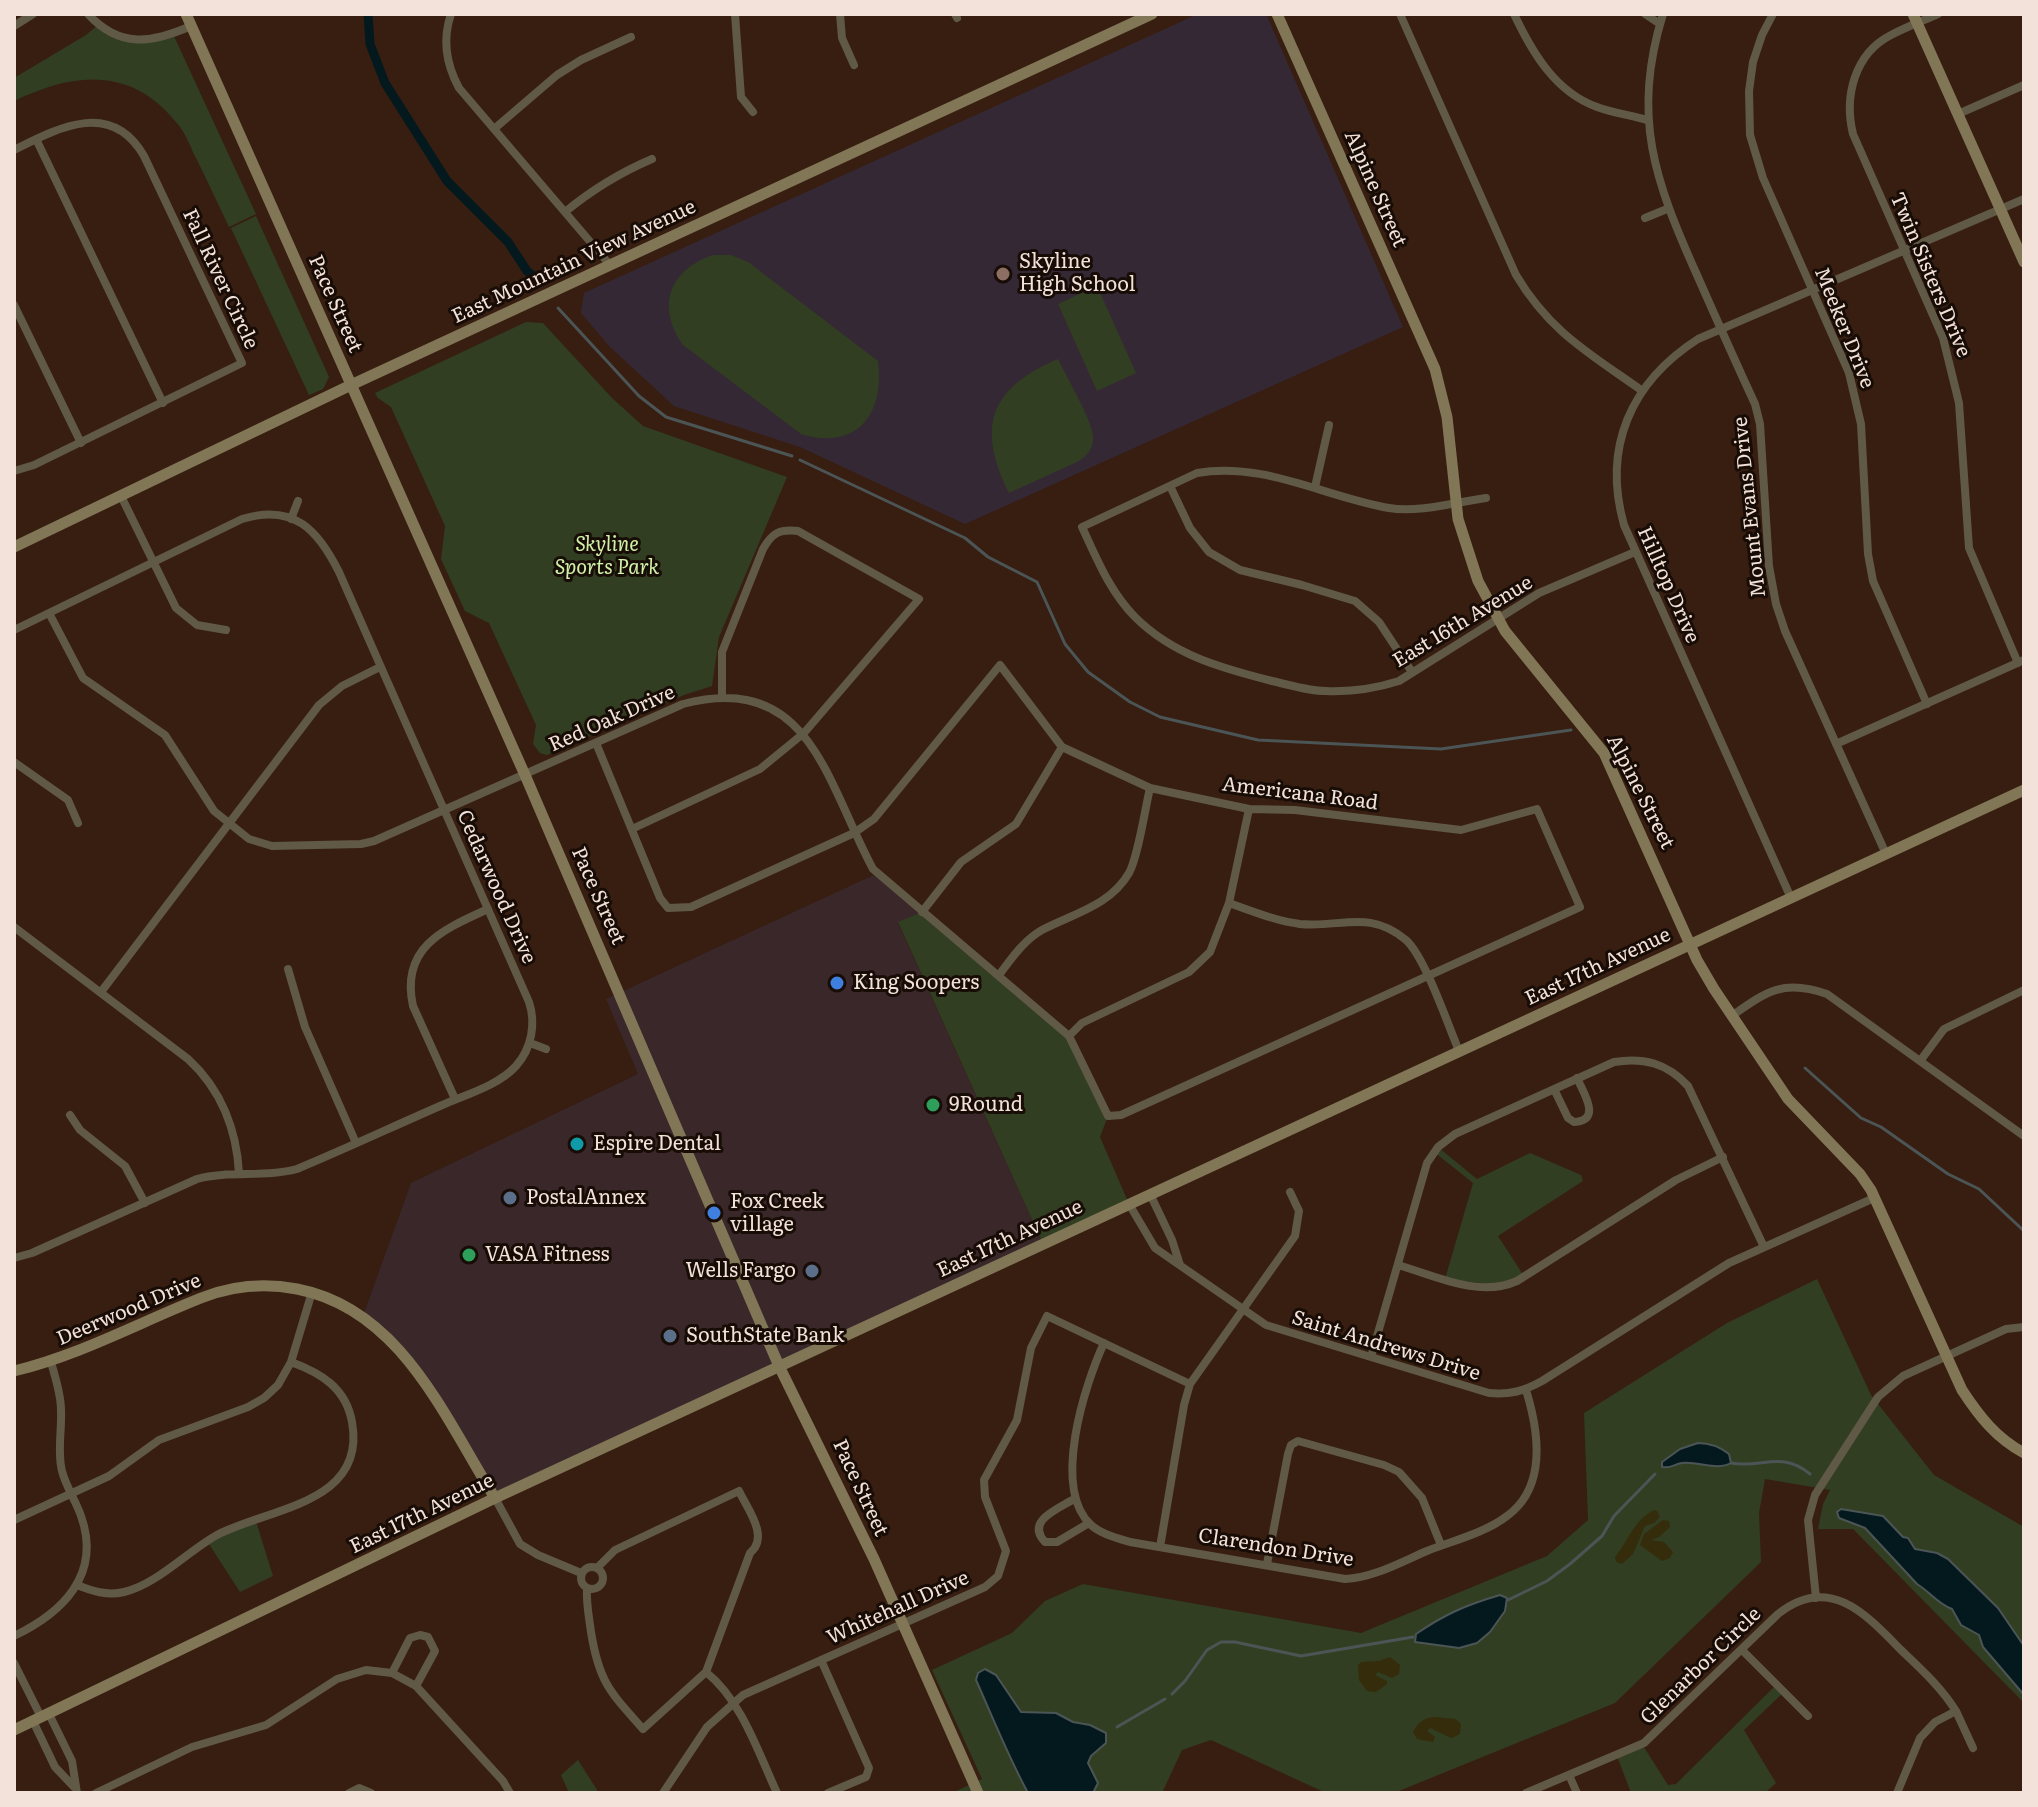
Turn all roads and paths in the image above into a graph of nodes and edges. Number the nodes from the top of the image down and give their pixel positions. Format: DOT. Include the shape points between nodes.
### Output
graph roads {
  1 [pos="33,14"];
  2 [pos="88,14"];
  3 [pos="186,14"];
  4 [pos="451,14"];
  5 [pos="735,14"];
  6 [pos="840,14"];
  7 [pos="1152,14"];
  8 [pos="1277,14"];
  9 [pos="1400,14"];
  10 [pos="1514,14"];
  11 [pos="1645,14"];
  12 [pos="1663,14"];
  13 [pos="1773,14"];
  14 [pos="1938,14"];
  15 [pos="1915,19"];
  16 [pos="1660,24"];
  17 [pos="14,26"];
  18 [pos="191,26"];
  19 [pos="631,37"];
  20 [pos="854,65"];
  21 [pos="2024,85"];
  22 [pos="753,112"];
  23 [pos="1958,114"];
  24 [pos="1647,120"];
  25 [pos="494,129"];
  26 [pos="36,139"];
  27 [pos="14,150"];
  28 [pos="652,159"];
  29 [pos="2024,199"];
  30 [pos="1667,209"];
  31 [pos="2001,209"];
  32 [pos="565,212"];
  33 [pos="1645,218"];
  34 [pos="1905,251"];
  35 [pos="2024,262"];
  36 [pos="610,265"];
  37 [pos="1813,290"];
  38 [pos="14,305"];
  39 [pos="1721,329"];
  40 [pos="351,385"];
  41 [pos="1641,390"];
  42 [pos="163,403"];
  43 [pos="1329,425"];
  44 [pos="81,443"];
  45 [pos="14,471"];
  46 [pos="1170,486"];
  47 [pos="1315,487"];
  48 [pos="121,496"];
  49 [pos="1486,498"];
  50 [pos="298,501"];
  51 [pos="1456,502"];
  52 [pos="291,519"];
  53 [pos="14,547"];
  54 [pos="1635,552"];
  55 [pos="153,562"];
  56 [pos="49,613"];
  57 [pos="1497,619"];
  58 [pos="14,630"];
  59 [pos="226,630"];
  60 [pos="2021,662"];
  61 [pos="380,667"];
  62 [pos="1412,672"];
  63 [pos="722,696"];
  64 [pos="1927,704"];
  65 [pos="804,733"];
  66 [pos="596,743"];
  67 [pos="1836,744"];
  68 [pos="1062,747"];
  69 [pos="14,762"];
  70 [pos="525,775"];
  71 [pos="1150,788"];
  72 [pos="2024,790"];
  73 [pos="1249,809"];
  74 [pos="445,810"];
  75 [pos="78,823"];
  76 [pos="229,823"];
  77 [pos="632,829"];
  78 [pos="854,833"];
  79 [pos="1886,854"];
  80 [pos="1791,898"];
  81 [pos="1229,903"];
  82 [pos="488,909"];
  83 [pos="922,912"];
  84 [pos="14,927"];
  85 [pos="1690,944"];
  86 [pos="288,969"];
  87 [pos="999,975"];
  88 [pos="1428,975"];
  89 [pos="2024,990"];
  90 [pos="101,992"];
  91 [pos="1733,1015"];
  92 [pos="1069,1036"];
  93 [pos="530,1043"];
  94 [pos="546,1049"];
  95 [pos="1459,1051"];
  96 [pos="1920,1061"];
  97 [pos="1577,1078"];
  98 [pos="1554,1089"];
  99 [pos="455,1099"];
  100 [pos="70,1115"];
  101 [pos="2024,1136"];
  102 [pos="356,1143"];
  103 [pos="1723,1157"];
  104 [pos="239,1174"];
  105 [pos="1290,1192"];
  106 [pos="1150,1194"];
  107 [pos="1874,1198"];
  108 [pos="145,1203"];
  109 [pos="1129,1204"];
  110 [pos="1764,1247"];
  111 [pos="15,1255"];
  112 [pos="1180,1265"];
  113 [pos="1398,1265"];
  114 [pos="312,1292"];
  115 [pos="1243,1309"];
  116 [pos="2024,1327"];
  117 [pos="1104,1343"];
  118 [pos="1946,1356"];
  119 [pos="1371,1357"];
  120 [pos="51,1362"];
  121 [pos="291,1362"];
  122 [pos="779,1366"];
  123 [pos="14,1371"];
  124 [pos="1190,1384"];
  125 [pos="1526,1390"];
  126 [pos="2024,1453"];
  127 [pos="71,1494"];
  128 [pos="495,1498"];
  129 [pos="1074,1499"];
  130 [pos="14,1520"];
  131 [pos="1089,1523"];
  132 [pos="1441,1545"];
  133 [pos="1160,1547"];
  134 [pos="1267,1564"];
  135 [pos="597,1568"];
  136 [pos="581,1573"];
  137 [pos="77,1585"];
  138 [pos="587,1588"];
  139 [pos="1816,1598"];
  140 [pos="903,1624"];
  141 [pos="14,1636"];
  142 [pos="1742,1650"];
  143 [pos="821,1660"];
  144 [pos="14,1663"];
  145 [pos="706,1672"];
  146 [pos="392,1673"];
  147 [pos="416,1686"];
  148 [pos="732,1703"];
  149 [pos="1956,1711"];
  150 [pos="1808,1716"];
  151 [pos="41,1717"];
  152 [pos="14,1730"];
  153 [pos="1973,1748"];
  154 [pos="1569,1775"];
  155 [pos="76,1790"];
  156 [pos="96,1793"];
  157 [pos="349,1793"];
  158 [pos="371,1793"];
  159 [pos="510,1793"];
  160 [pos="663,1793"];
  161 [pos="777,1793"];
  162 [pos="828,1793"];
  163 [pos="978,1793"];
  164 [pos="1526,1793"];
  165 [pos="1577,1793"];
  166 [pos="1897,1793"];
  1 -- 17 [label="street"];
  2 -- 18 [label="street" via="110,32 136,40"];
  3 -- 18 [label="main road, Pace Street"];
  4 -- 25 [label="street" via="446,42 453,75"];
  5 -- 22 [label="street" via="741,97"];
  6 -- 20 [label="street" via="842,38"];
  7 -- 36 [label="main road, East Mountain View Avenue"];
  8 -- 51 [label="main road, Alpine Street" via="1435,369 1447,417"];
  9 -- 41 [label="street" via="1529,298 1566,337"];
  10 -- 24 [label="street" via="1529,47 1563,86 1596,107"];
  11 -- 16 [label="street"];
  12 -- 16 [label="street, Mount Evans Drive"];
  13 -- 37 [label="street, Meeker Drive" via="1753,62 1750,135 1763,178"];
  14 -- 15 [label="street, Twin Sisters Drive"];
  15 -- 23 [label="main road"];
  15 -- 34 [label="street, Twin Sisters Drive" via="1866,56 1848,104 1853,134"];
  16 -- 24 [label="street, Mount Evans Drive"];
  18 -- 40 [label="main road, Pace Street"];
  19 -- 25 [label="street" via="557,75"];
  21 -- 23 [label="street"];
  23 -- 31 [label="main road"];
  24 -- 30 [label="street, Mount Evans Drive"];
  25 -- 32 [label="street"];
  26 -- 27 [label="street, Fall River Circle"];
  26 -- 42 [label="street"];
  26 -- 42 [label="street, Fall River Circle" via="81,122 105,125 125,135 144,156 242,363"];
  28 -- 32 [label="street" via="616,175"];
  29 -- 31 [label="street"];
  30 -- 33 [label="street"];
  30 -- 39 [label="street, Mount Evans Drive"];
  31 -- 34 [label="street"];
  31 -- 35 [label="main road"];
  32 -- 36 [label="street"];
  34 -- 37 [label="street"];
  34 -- 60 [label="street, Twin Sisters Drive" via="1953,370 1969,548"];
  36 -- 40 [label="main road, East Mountain View Avenue"];
  37 -- 39 [label="street"];
  37 -- 64 [label="street, Meeker Drive" via="1857,398 1873,581"];
  38 -- 44 [label="street"];
  39 -- 41 [label="street" via="1676,353"];
  39 -- 67 [label="street, Mount Evans Drive" via="1760,424 1776,604"];
  40 -- 48 [label="main road, East Mountain View Avenue"];
  40 -- 70 [label="main road, Pace Street"];
  41 -- 54 [label="street, Hilltop Drive" via="1622,435 1618,463 1622,518"];
  42 -- 44 [label="street, Fall River Circle"];
  43 -- 47 [label="street"];
  44 -- 45 [label="street, Fall River Circle"];
  46 -- 47 [label="street" via="1197,473 1234,470"];
  46 -- 62 [label="street" via="1190,528 1209,552 1240,570 1355,601 1379,622"];
  46 -- 62 [label="street, East 16th Avenue" via="1082,527 1113,591 1157,636 1206,663 1309,690 1384,685"];
  47 -- 51 [label="street" via="1388,508"];
  48 -- 53 [label="main road, East Mountain View Avenue"];
  48 -- 55 [label="street"];
  49 -- 51 [label="street"];
  50 -- 52 [label="street"];
  51 -- 57 [label="main road, Alpine Street" via="1467,553"];
  52 -- 55 [label="street" via="242,519"];
  52 -- 61 [label="street, Cedarwood Drive" via="326,546"];
  54 -- 57 [label="street, East 16th Avenue" via="1539,593"];
  54 -- 80 [label="street, Hilltop Drive"];
  55 -- 56 [label="street"];
  55 -- 59 [label="street" via="183,615 201,627"];
  56 -- 58 [label="street"];
  56 -- 76 [label="street, Red Oak Drive" via="83,678 165,735 207,804"];
  57 -- 62 [label="street, East 16th Avenue"];
  57 -- 85 [label="main road, Alpine Street" via="1604,753"];
  60 -- 64 [label="street"];
  61 -- 74 [label="street, Cedarwood Drive"];
  61 -- 76 [label="street" via="324,700"];
  63 -- 65 [label="street, Red Oak Drive" via="775,709"];
  63 -- 65 [label="street" via="722,652 763,549 772,534 798,531 919,599"];
  63 -- 66 [label="street, Red Oak Drive" via="683,704"];
  64 -- 67 [label="street"];
  65 -- 77 [label="street" via="760,769"];
  65 -- 78 [label="street, Red Oak Drive"];
  66 -- 70 [label="street, Red Oak Drive"];
  66 -- 77 [label="street"];
  67 -- 79 [label="street, Mount Evans Drive"];
  68 -- 71 [label="street, Americana Road"];
  68 -- 78 [label="street, Americana Road" via="1000,665 874,819"];
  68 -- 83 [label="street" via="1016,824 961,862"];
  69 -- 75 [label="street" via="68,800"];
  70 -- 74 [label="street, Red Oak Drive"];
  70 -- 122 [label="main road, Pace Street"];
  71 -- 73 [label="street, Americana Road"];
  71 -- 87 [label="street" via="1130,872 1111,895 1040,931"];
  72 -- 79 [label="main road, East 17th Avenue"];
  73 -- 81 [label="street"];
  73 -- 88 [label="street, Americana Road" via="1461,830 1537,809 1580,907"];
  74 -- 76 [label="street, Red Oak Drive" via="361,844 272,846 249,839"];
  74 -- 82 [label="street, Cedarwood Drive"];
  76 -- 90 [label="street"];
  77 -- 78 [label="street" via="660,898 668,908 681,909"];
  78 -- 83 [label="street, Red Oak Drive" via="873,869"];
  79 -- 80 [label="main road, East 17th Avenue"];
  80 -- 85 [label="main road, East 17th Avenue"];
  81 -- 88 [label="street" via="1303,925 1378,923 1408,941"];
  81 -- 92 [label="street" via="1210,952 1189,972 1082,1023"];
  82 -- 93 [label="street, Cedarwood Drive" via="530,1005"];
  82 -- 99 [label="street" via="435,935 413,973 413,1006"];
  83 -- 87 [label="street, Red Oak Drive"];
  84 -- 90 [label="street"];
  85 -- 91 [label="main road, Alpine Street"];
  85 -- 95 [label="main road, East 17th Avenue"];
  86 -- 102 [label="street" via="305,1027"];
  87 -- 92 [label="street, Red Oak Drive"];
  88 -- 92 [label="street, Red Oak Drive" via="1121,1115 1108,1116"];
  88 -- 95 [label="street"];
  89 -- 96 [label="street" via="1944,1029"];
  90 -- 104 [label="street" via="210,1082 235,1136"];
  91 -- 96 [label="street" via="1763,994 1810,988 1827,994"];
  91 -- 107 [label="main road, Alpine Street" via="1788,1099 1860,1174"];
  93 -- 94 [label="street"];
  93 -- 99 [label="street" via="506,1075"];
  95 -- 106 [label="main road, East 17th Avenue"];
  96 -- 101 [label="street"];
  97 -- 98 [label="street"];
  97 -- 98 [label="street" via="1591,1108 1583,1121 1568,1118"];
  97 -- 103 [label="street" via="1629,1059 1671,1070 1695,1097"];
  98 -- 113 [label="street" via="1455,1134 1438,1147 1427,1163"];
  99 -- 102 [label="street"];
  100 -- 108 [label="street" via="80,1130 125,1166"];
  102 -- 104 [label="street" via="292,1171"];
  103 -- 110 [label="street"];
  103 -- 113 [label="street" via="1676,1180 1504,1286 1476,1288"];
  104 -- 108 [label="street" via="197,1179"];
  105 -- 115 [label="street" via="1299,1211 1296,1232"];
  106 -- 109 [label="main road, East 17th Avenue"];
  106 -- 112 [label="street"];
  107 -- 110 [label="street, Saint Andrews Drive"];
  107 -- 118 [label="main road, Alpine Street"];
  108 -- 111 [label="street"];
  109 -- 112 [label="street, Saint Andrews Drive" via="1151,1243"];
  109 -- 122 [label="main road, East 17th Avenue"];
  110 -- 125 [label="street, Saint Andrews Drive" via="1729,1263"];
  112 -- 115 [label="street, Saint Andrews Drive"];
  113 -- 119 [label="street"];
  114 -- 120 [label="main road, Deerwood Drive" via="265,1286 228,1290"];
  114 -- 121 [label="street"];
  114 -- 128 [label="main road, Deerwood Drive" via="363,1316 408,1359"];
  115 -- 119 [label="street, Saint Andrews Drive" via="1280,1332"];
  115 -- 124 [label="street"];
  116 -- 118 [label="street" via="2006,1329"];
  117 -- 124 [label="street, Whitehall Drive"];
  117 -- 129 [label="street" via="1082,1400"];
  117 -- 140 [label="street, Whitehall Drive" via="1047,1316 1031,1348 1017,1420 984,1480 985,1497 1005,1543 1002,1568 985,1587"];
  118 -- 126 [label="main road, Alpine Street" via="1981,1419"];
  118 -- 139 [label="street" via="1903,1376 1878,1397 1815,1495 1808,1520"];
  119 -- 125 [label="street, Saint Andrews Drive" via="1489,1393"];
  120 -- 123 [label="main road, Deerwood Drive"];
  120 -- 127 [label="street" via="61,1406 61,1468"];
  121 -- 127 [label="street" via="278,1385 256,1403 159,1440 109,1476"];
  121 -- 137 [label="street" via="332,1383 350,1414 352,1448 334,1484 312,1499 216,1536 132,1590 106,1593"];
  122 -- 128 [label="main road, East 17th Avenue"];
  122 -- 140 [label="main road, Pace Street"];
  124 -- 133 [label="street"];
  125 -- 132 [label="street, Clarendon Drive" via="1536,1447 1528,1493 1505,1518"];
  127 -- 130 [label="street"];
  127 -- 137 [label="street" via="85,1535"];
  128 -- 136 [label="street" via="515,1538 527,1549"];
  128 -- 151 [label="main road, East 17th Avenue"];
  129 -- 131 [label="street"];
  129 -- 131 [label="street" via="1041,1520 1039,1535 1054,1543"];
  131 -- 133 [label="street, Clarendon Drive" via="1113,1537"];
  132 -- 134 [label="street, Clarendon Drive" via="1357,1578"];
  132 -- 134 [label="street" via="1422,1498 1399,1472 1298,1441 1288,1454"];
  133 -- 134 [label="street, Clarendon Drive"];
  135 -- 136 [label="street"];
  135 -- 138 [label="street" via="602,1583"];
  135 -- 145 [label="street" via="615,1550 739,1491 758,1542"];
  136 -- 138 [label="street"];
  137 -- 141 [label="street" via="52,1615"];
  138 -- 145 [label="street" via="595,1661 608,1689 643,1729"];
  139 -- 142 [label="street, Glenarbor Circle" via="1785,1609"];
  139 -- 149 [label="street" via="1842,1601 1863,1611"];
  140 -- 143 [label="street, Whitehall Drive"];
  140 -- 163 [label="main road, Pace Street"];
  142 -- 150 [label="street"];
  142 -- 154 [label="street, Glenarbor Circle" via="1644,1743"];
  143 -- 148 [label="street, Whitehall Drive"];
  143 -- 162 [label="street" via="869,1770 866,1777"];
  144 -- 151 [label="street"];
  145 -- 148 [label="street"];
  146 -- 147 [label="street"];
  146 -- 147 [label="street" via="410,1638 428,1637 434,1653"];
  146 -- 156 [label="street" via="366,1670 344,1675 266,1725 192,1747"];
  147 -- 159 [label="street"];
  148 -- 160 [label="street, Whitehall Drive" via="707,1727"];
  148 -- 161 [label="street"];
  149 -- 153 [label="street"];
  149 -- 166 [label="street" via="1920,1738"];
  151 -- 152 [label="main road, East 17th Avenue"];
  151 -- 155 [label="street" via="55,1767"];
  151 -- 155 [label="street" via="72,1761"];
  154 -- 164 [label="street, Glenarbor Circle"];
  154 -- 165 [label="street"];
  157 -- 158 [label="street" via="359,1788"];
}
